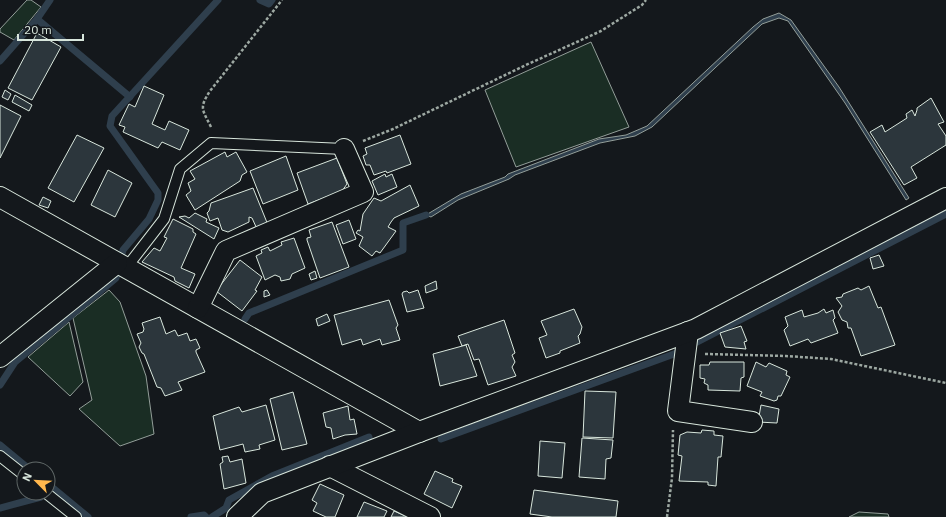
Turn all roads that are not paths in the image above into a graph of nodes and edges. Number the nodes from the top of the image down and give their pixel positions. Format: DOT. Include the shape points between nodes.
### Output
graph roads {
  1 [pos="344,149"];
  2 [pos="0,196"];
  3 [pos="946,198"];
  4 [pos="122,266"];
  5 [pos="198,308"];
  6 [pos="688,332"];
  7 [pos="0,357"];
  8 [pos="752,422"];
  9 [pos="419,432"];
  10 [pos="0,456"];
  11 [pos="330,466"];
  12 [pos="16,469"];
  13 [pos="56,501"];
  14 [pos="76,517"];
  15 [pos="237,517"];
  16 [pos="430,517"];
  1 -- 4 [label="lane" via="211,143 180,168 164,219"];
  1 -- 5 [label="street" via="363,192 226,251"];
  2 -- 4 [label="street"];
  3 -- 6 [label="street"];
  4 -- 5 [label="street"];
  4 -- 7 [label="street"];
  5 -- 9 [label="street"];
  6 -- 8 [label="street" via="678,411"];
  6 -- 9 [label="street"];
  9 -- 11 [label="street"];
  10 -- 12 [label="lane"];
  11 -- 15 [label="street" via="262,493"];
  11 -- 16 [label="street"];
  13 -- 14 [label="lane"];
}
